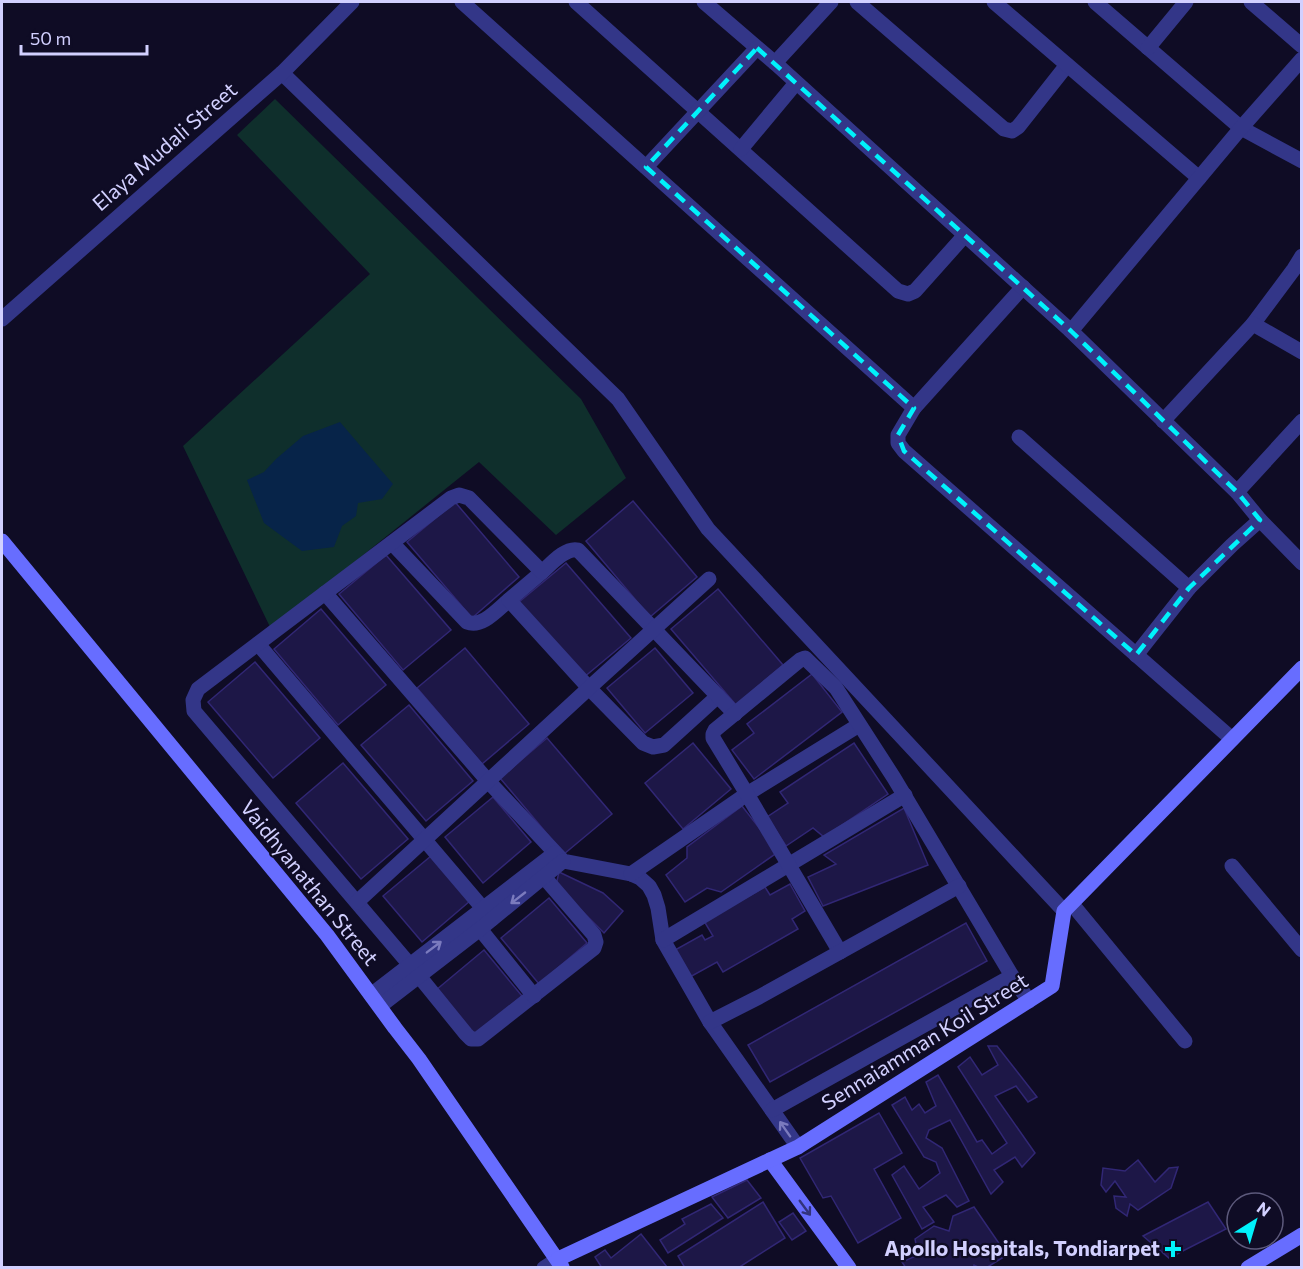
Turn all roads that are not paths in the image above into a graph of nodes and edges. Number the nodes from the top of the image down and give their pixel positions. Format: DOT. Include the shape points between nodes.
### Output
graph roads {
  1 [pos="352,2"];
  2 [pos="462,2"];
  3 [pos="576,2"];
  4 [pos="704,2"];
  5 [pos="831,2"];
  6 [pos="857,2"];
  7 [pos="994,2"];
  8 [pos="1095,2"];
  9 [pos="1186,2"];
  10 [pos="1251,2"];
  11 [pos="1302,46"];
  12 [pos="757,48"];
  13 [pos="1148,48"];
  14 [pos="1302,59"];
  15 [pos="775,63"];
  16 [pos="1067,65"];
  17 [pos="282,73"];
  18 [pos="796,82"];
  19 [pos="698,111"];
  20 [pos="1241,128"];
  21 [pos="741,149"];
  22 [pos="1302,160"];
  23 [pos="646,166"];
  24 [pos="1199,178"];
  25 [pos="965,235"];
  26 [pos="1302,256"];
  27 [pos="1023,287"];
  28 [pos="2,319"];
  29 [pos="1253,324"];
  30 [pos="1071,331"];
  31 [pos="1302,352"];
  32 [pos="914,408"];
  33 [pos="1163,421"];
  34 [pos="1302,422"];
  35 [pos="1019,437"];
  36 [pos="1238,492"];
  37 [pos="1260,520"];
  38 [pos="2,541"];
  39 [pos="392,543"];
  40 [pos="1302,563"];
  41 [pos="542,572"];
  42 [pos="709,579"];
  43 [pos="1189,588"];
  44 [pos="326,593"];
  45 [pos="509,600"];
  46 [pos="655,630"];
  47 [pos="258,644"];
  48 [pos="1136,655"];
  49 [pos="1302,668"];
  50 [pos="589,688"];
  51 [pos="718,696"];
  52 [pos="735,714"];
  53 [pos="859,724"];
  54 [pos="1232,739"];
  55 [pos="488,781"];
  56 [pos="747,794"];
  57 [pos="905,795"];
  58 [pos="424,839"];
  59 [pos="559,857"];
  60 [pos="789,865"];
  61 [pos="1232,866"];
  62 [pos="631,874"];
  63 [pos="544,878"];
  64 [pos="959,886"];
  65 [pos="357,902"];
  66 [pos="1068,907"];
  67 [pos="488,914"];
  68 [pos="480,929"];
  69 [pos="663,939"];
  70 [pos="1302,950"];
  71 [pos="840,952"];
  72 [pos="414,970"];
  73 [pos="1012,976"];
  74 [pos="534,996"];
  75 [pos="375,1000"];
  76 [pos="1029,1001"];
  77 [pos="710,1022"];
  78 [pos="1185,1041"];
  79 [pos="772,1110"];
  80 [pos="798,1147"];
  81 [pos="770,1160"];
  82 [pos="1302,1235"];
  83 [pos="561,1264"];
  84 [pos="544,1268"];
  85 [pos="849,1268"];
  86 [pos="1248,1268"];
  1 -- 17 [label="street, Elaya Mudali Street"];
  2 -- 23 [label="street"];
  3 -- 19 [label="street"];
  4 -- 12 [label="street"];
  5 -- 15 [label="street"];
  6 -- 16 [label="street" via="1004,129 1012,131 1018,127"];
  7 -- 16 [label="street"];
  8 -- 13 [label="street"];
  9 -- 13 [label="street"];
  10 -- 11 [label="street"];
  12 -- 15 [label="street"];
  12 -- 19 [label="street"];
  13 -- 20 [label="street"];
  14 -- 20 [label="street"];
  15 -- 18 [label="street"];
  16 -- 24 [label="street"];
  17 -- 28 [label="street, Elaya Mudali Street"];
  17 -- 66 [label="street" via="618,399 708,529"];
  18 -- 21 [label="street"];
  18 -- 25 [label="street"];
  19 -- 21 [label="street"];
  19 -- 23 [label="street"];
  20 -- 22 [label="street"];
  20 -- 24 [label="street"];
  21 -- 25 [label="street" via="898,291 915,291"];
  23 -- 32 [label="street"];
  24 -- 30 [label="street"];
  25 -- 27 [label="street"];
  26 -- 29 [label="street"];
  27 -- 30 [label="street"];
  27 -- 32 [label="street"];
  29 -- 31 [label="street"];
  29 -- 33 [label="street"];
  30 -- 33 [label="street"];
  32 -- 48 [label="street" via="898,435 904,451"];
  33 -- 36 [label="street"];
  34 -- 36 [label="street"];
  35 -- 43 [label="street"];
  36 -- 37 [label="street"];
  37 -- 40 [label="street"];
  37 -- 43 [label="street"];
  38 -- 75 [label="street, Vaidhyanathan Street" via="327,935"];
  39 -- 41 [label="street" via="459,495 468,498"];
  39 -- 44 [label="street"];
  39 -- 45 [label="street" via="467,622 479,624"];
  41 -- 45 [label="street"];
  41 -- 46 [label="street" via="568,550 578,550"];
  42 -- 46 [label="street"];
  43 -- 48 [label="street"];
  44 -- 47 [label="street"];
  44 -- 55 [label="street"];
  45 -- 50 [label="street"];
  46 -- 50 [label="street"];
  46 -- 51 [label="street"];
  47 -- 58 [label="street"];
  47 -- 65 [label="street" via="198,689 193,700 195,711"];
  48 -- 54 [label="street"];
  49 -- 54 [label="street"];
  50 -- 51 [label="street" via="643,743 653,747 664,745"];
  50 -- 55 [label="street"];
  51 -- 52 [label="street"];
  52 -- 53 [label="street" via="805,658 836,688"];
  52 -- 56 [label="street" via="715,730 713,738"];
  53 -- 56 [label="street"];
  53 -- 57 [label="street"];
  54 -- 66 [label="street"];
  55 -- 58 [label="street"];
  55 -- 59 [label="street"];
  56 -- 60 [label="street"];
  56 -- 62 [label="street"];
  57 -- 60 [label="street"];
  57 -- 64 [label="street"];
  58 -- 65 [label="street"];
  58 -- 67 [label="street"];
  59 -- 62 [label="street"];
  59 -- 63 [label="street"];
  59 -- 67 [label="street"];
  60 -- 69 [label="street"];
  60 -- 71 [label="street"];
  61 -- 70 [label="street"];
  62 -- 69 [label="street" via="649,886 654,895"];
  63 -- 67 [label="street, one-way"];
  63 -- 74 [label="street" via="596,942 594,948"];
  64 -- 71 [label="street"];
  64 -- 73 [label="street"];
  65 -- 72 [label="street"];
  66 -- 76 [label="street, Sennaiamman Koil Street" via="1052,986"];
  66 -- 78 [label="street"];
  67 -- 68 [label="street"];
  72 -- 67 [label="street, one-way"];
  68 -- 72 [label="street"];
  68 -- 74 [label="street"];
  69 -- 77 [label="street"];
  71 -- 77 [label="street"];
  72 -- 74 [label="street" via="471,1039 478,1039"];
  72 -- 75 [label="street"];
  73 -- 76 [label="street"];
  73 -- 79 [label="street"];
  75 -- 83 [label="street, Vaidhyanathan Street"];
  76 -- 80 [label="street, Sennaiamman Koil Street"];
  77 -- 79 [label="street"];
  80 -- 79 [label="street, one-way"];
  80 -- 81 [label="street, Sennaiamman Koil Street"];
  81 -- 83 [label="street, Sennaiamman Koil Street"];
  81 -- 85 [label="street, one-way"];
  82 -- 86 [label="street"];
  83 -- 84 [label="street, Sennaiamman Koil Street"];
}
